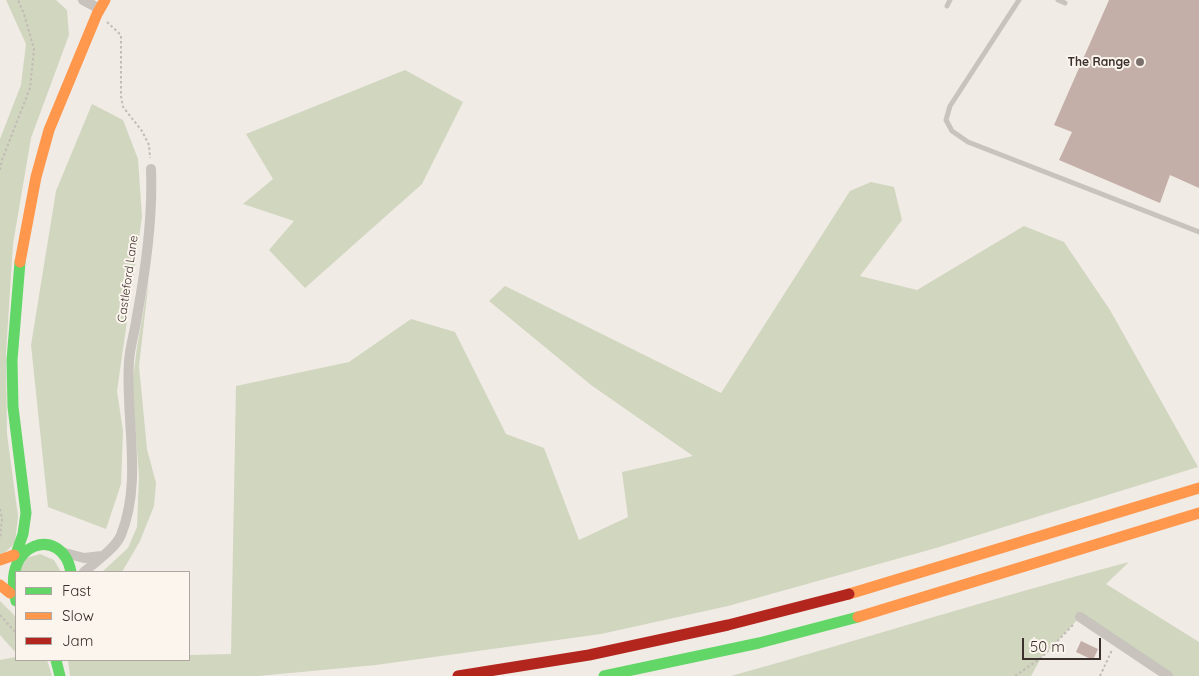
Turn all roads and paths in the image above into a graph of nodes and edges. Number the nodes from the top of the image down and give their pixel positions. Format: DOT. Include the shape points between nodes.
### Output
graph roads {
  1 [pos="18,0"];
  2 [pos="83,0"];
  3 [pos="950,0"];
  4 [pos="1019,0"];
  5 [pos="1058,0"];
  6 [pos="1064,3"];
  7 [pos="947,6"];
  8 [pos="101,8"];
  9 [pos="151,169"];
  10 [pos="0,170"];
  11 [pos="1199,232"];
  12 [pos="1199,488"];
  13 [pos="0,509"];
  14 [pos="26,513"];
  15 [pos="1199,513"];
  16 [pos="35,525"];
  17 [pos="42,536"];
  18 [pos="0,539"];
  19 [pos="56,549"];
  20 [pos="16,553"];
  21 [pos="102,556"];
  22 [pos="0,560"];
  23 [pos="71,571"];
  24 [pos="85,571"];
  25 [pos="0,585"];
  26 [pos="13,597"];
  27 [pos="0,615"];
  28 [pos="1080,617"];
  29 [pos="15,632"];
  30 [pos="1116,641"];
  31 [pos="56,661"];
  32 [pos="60,676"];
  33 [pos="458,676"];
  34 [pos="604,676"];
  35 [pos="1015,676"];
  36 [pos="1100,676"];
  37 [pos="1168,676"];
  1 -- 10 [label="path" via="34,49 30,88"];
  2 -- 8 [label="street"];
  3 -- 7 [label="lane"];
  4 -- 11 [label="lane" via="950,106 946,120 952,131 968,142"];
  5 -- 6 [label="lane"];
  8 -- 9 [label="path" via="121,35 121,96 124,107 149,145"];
  8 -- 14 [label="main road" via="50,130 36,177 18,272 12,360 13,407"];
  9 -- 21 [label="street, Castleford Lane" via="146,258 129,359 132,475 128,512 121,536"];
  12 -- 33 [label="main road" via="848,594 728,625 589,655"];
  13 -- 18 [label="path"];
  14 -- 16 [label="main road"];
  14 -- 20 [label="main road"];
  15 -- 34 [label="main road" via="888,609 759,643"];
  17 -- 19 [label="main road"];
  19 -- 20 [label="main road" via="34,544"];
  19 -- 21 [label="street" via="84,558"];
  19 -- 23 [label="main road" via="67,560"];
  20 -- 22 [label="main road"];
  20 -- 26 [label="main road" via="8,564 6,575"];
  21 -- 24 [label="street, Castleford Lane"];
  25 -- 26 [label="main road"];
  27 -- 29 [label="path"];
  28 -- 30 [label="street"];
  28 -- 35 [label="path" via="1041,658"];
  30 -- 36 [label="path"];
  30 -- 37 [label="street"];
  31 -- 32 [label="main road"];
}
